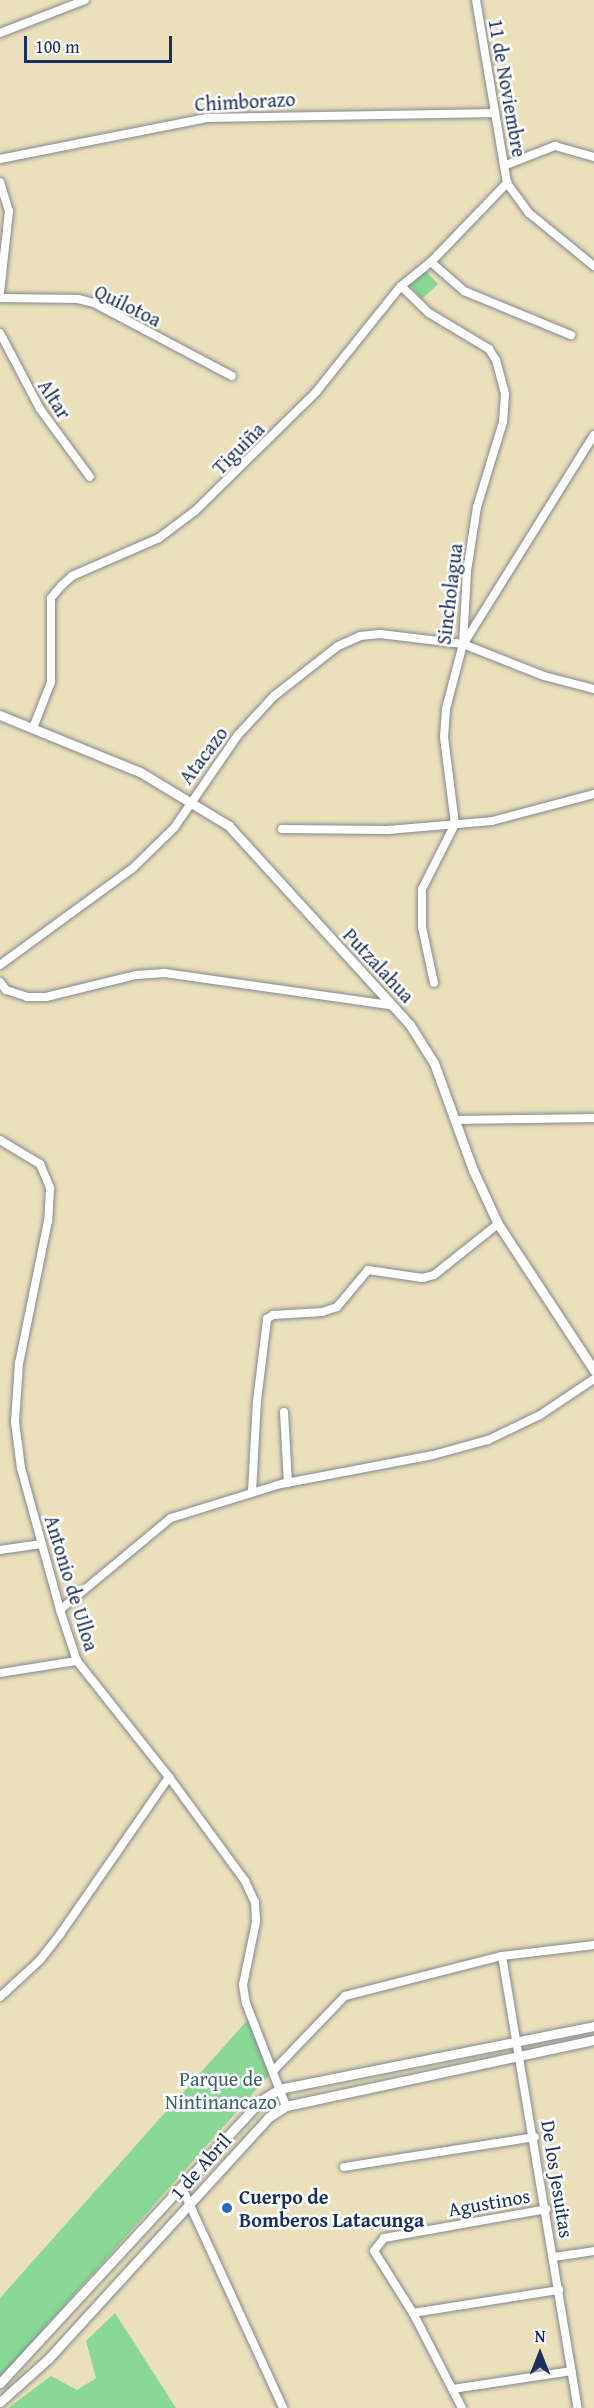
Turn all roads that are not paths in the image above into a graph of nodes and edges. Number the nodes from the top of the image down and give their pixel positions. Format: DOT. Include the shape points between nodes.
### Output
graph roads {
  1 [pos="85,0"];
  2 [pos="476,0"];
  3 [pos="0,33"];
  4 [pos="495,113"];
  5 [pos="594,157"];
  6 [pos="0,159"];
  7 [pos="506,165"];
  8 [pos="0,182"];
  9 [pos="507,183"];
  10 [pos="430,262"];
  11 [pos="594,266"];
  12 [pos="401,286"];
  13 [pos="0,292"];
  14 [pos="0,298"];
  15 [pos="0,333"];
  16 [pos="571,335"];
  17 [pos="232,376"];
  18 [pos="594,435"];
  19 [pos="90,477"];
  20 [pos="463,644"];
  21 [pos="594,689"];
  22 [pos="0,715"];
  23 [pos="33,728"];
  24 [pos="594,794"];
  25 [pos="190,801"];
  26 [pos="455,824"];
  27 [pos="282,829"];
  28 [pos="0,965"];
  29 [pos="0,982"];
  30 [pos="434,983"];
  31 [pos="391,1005"];
  32 [pos="594,1118"];
  33 [pos="456,1120"];
  34 [pos="0,1140"];
  35 [pos="498,1224"];
  36 [pos="594,1370"];
  37 [pos="594,1379"];
  38 [pos="284,1412"];
  39 [pos="288,1483"];
  40 [pos="252,1492"];
  41 [pos="42,1544"];
  42 [pos="0,1550"];
  43 [pos="60,1610"];
  44 [pos="77,1661"];
  45 [pos="0,1673"];
  46 [pos="170,1777"];
  47 [pos="594,1945"];
  48 [pos="502,1956"];
  49 [pos="0,1997"];
  50 [pos="594,2026"];
  51 [pos="519,2040"];
  52 [pos="594,2040"];
  53 [pos="522,2055"];
  54 [pos="273,2071"];
  55 [pos="279,2089"];
  56 [pos="286,2106"];
  57 [pos="535,2137"];
  58 [pos="344,2167"];
  59 [pos="182,2188"];
  60 [pos="191,2203"];
  61 [pos="546,2209"];
  62 [pos="594,2251"];
  63 [pos="554,2257"];
  64 [pos="559,2289"];
  65 [pos="413,2313"];
  66 [pos="572,2371"];
  67 [pos="0,2382"];
  68 [pos="453,2389"];
  69 [pos="0,2402"];
  70 [pos="283,2408"];
  71 [pos="462,2408"];
  72 [pos="578,2408"];
  1 -- 3 [label="street"];
  2 -- 4 [label="street, 11 de Noviembre"];
  4 -- 6 [label="street, Chimborazo" via="208,117"];
  4 -- 7 [label="street, 11 de Noviembre"];
  5 -- 7 [label="street" via="555,146"];
  7 -- 9 [label="street, 11 de Noviembre"];
  8 -- 13 [label="street" via="9,211"];
  9 -- 10 [label="street, Tiguiña"];
  9 -- 11 [label="street" via="529,213"];
  10 -- 12 [label="street, Tiguiña"];
  10 -- 16 [label="street" via="464,291"];
  12 -- 20 [label="street, Sincholagua" via="429,313 489,349 505,394 503,422 477,507 467,571"];
  12 -- 23 [label="street, Tiguiña" via="316,392 195,511 159,538 72,576 51,598 51,682"];
  14 -- 17 [label="street, Quilotoa" via="78,299 94,303"];
  15 -- 19 [label="street, Altar" via="40,409"];
  18 -- 20 [label="street"];
  20 -- 21 [label="street, Atacazo" via="544,676"];
  20 -- 25 [label="street, Atacazo" via="380,634 360,636 338,646 274,696 238,735"];
  20 -- 26 [label="street, Sincholagua" via="454,666 445,718"];
  22 -- 23 [label="street, Putzalahua"];
  23 -- 25 [label="street, Putzalahua" via="140,772"];
  24 -- 26 [label="street" via="492,821"];
  25 -- 28 [label="street, Atacazo" via="174,828 133,868"];
  25 -- 31 [label="street, Putzalahua" via="229,826"];
  26 -- 27 [label="street" via="345,832"];
  26 -- 30 [label="street" via="422,889 422,927"];
  29 -- 31 [label="street" via="6,990 27,997 46,997 136,975 165,973"];
  31 -- 33 [label="street, Putzalahua" via="410,1025 434,1063"];
  32 -- 33 [label="street"];
  33 -- 35 [label="street, Putzalahua"];
  34 -- 41 [label="street, Antonio de Ulloa" via="40,1164 50,1188 48,1221 19,1363 15,1422 21,1468"];
  35 -- 36 [label="street, Putzalahua"];
  35 -- 40 [label="street" via="434,1275 422,1278 368,1270 337,1307 267,1319"];
  37 -- 39 [label="street" via="540,1415 488,1440 433,1455"];
  38 -- 39 [label="street"];
  39 -- 40 [label="street"];
  40 -- 43 [label="street" via="171,1518"];
  41 -- 42 [label="street"];
  41 -- 43 [label="street, Antonio de Ulloa"];
  43 -- 44 [label="street, Antonio de Ulloa"];
  44 -- 45 [label="street"];
  44 -- 46 [label="street, Antonio de Ulloa"];
  46 -- 49 [label="street" via="61,1933 40,1960"];
  46 -- 54 [label="street, Antonio de Ulloa" via="245,1881 255,1902 256,1922 243,1985 246,2003"];
  47 -- 48 [label="street"];
  48 -- 51 [label="street, De los Jesuitas"];
  48 -- 54 [label="street" via="345,1996"];
  50 -- 51 [label="street, 1 de Abril"];
  51 -- 53 [label="street, De los Jesuitas"];
  51 -- 55 [label="street, 1 de Abril"];
  52 -- 53 [label="street, 1 de Abril"];
  53 -- 56 [label="street, 1 de Abril"];
  53 -- 57 [label="street, De los Jesuitas"];
  54 -- 55 [label="street, Antonio de Ulloa"];
  55 -- 56 [label="street, Antonio de Ulloa"];
  55 -- 59 [label="street, 1 de Abril" via="260,2101"];
  56 -- 60 [label="street, 1 de Abril" via="269,2117"];
  57 -- 58 [label="street"];
  57 -- 61 [label="street, De los Jesuitas"];
  59 -- 60 [label="street"];
  59 -- 67 [label="street, 1 de Abril"];
  60 -- 69 [label="street, 1 de Abril" via="48,2359"];
  60 -- 70 [label="street"];
  61 -- 63 [label="street, De los Jesuitas"];
  61 -- 65 [label="street, Agustinos" via="384,2238 374,2251"];
  62 -- 63 [label="street"];
  63 -- 64 [label="street, De los Jesuitas"];
  64 -- 65 [label="street"];
  64 -- 66 [label="street, De los Jesuitas"];
  65 -- 68 [label="street"];
  66 -- 68 [label="street"];
  66 -- 72 [label="street, De los Jesuitas"];
  68 -- 71 [label="street"];
}
